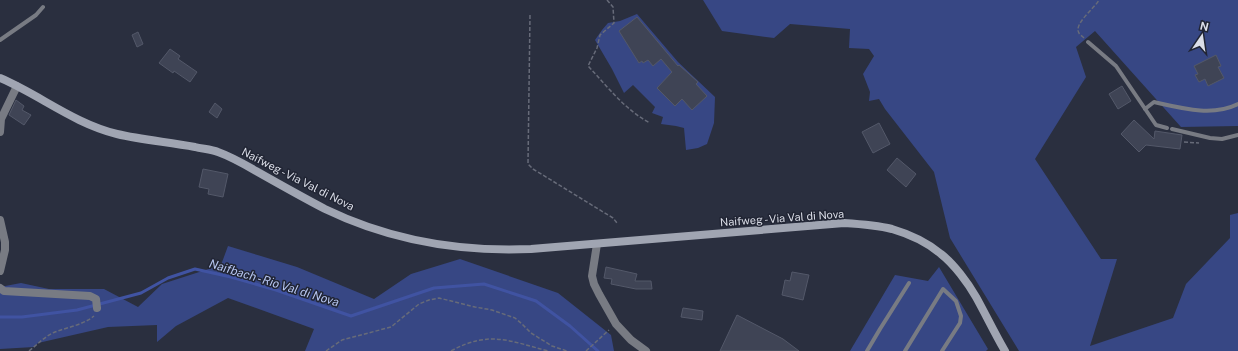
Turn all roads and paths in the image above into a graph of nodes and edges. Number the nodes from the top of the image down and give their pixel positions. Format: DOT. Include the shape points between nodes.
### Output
graph roads {
  1 [pos="607,0"];
  2 [pos="1099,0"];
  3 [pos="43,7"];
  4 [pos="530,15"];
  5 [pos="0,40"];
  6 [pos="1088,42"];
  7 [pos="0,78"];
  8 [pos="17,86"];
  9 [pos="1238,104"];
  10 [pos="1145,109"];
  11 [pos="650,123"];
  12 [pos="1167,128"];
  13 [pos="1172,129"];
  14 [pos="0,132"];
  15 [pos="1238,135"];
  16 [pos="0,220"];
  17 [pos="617,223"];
  18 [pos="597,244"];
  19 [pos="0,271"];
  20 [pos="909,283"];
  21 [pos="0,288"];
  22 [pos="97,304"];
  23 [pos="603,334"];
  24 [pos="30,351"];
  25 [pos="326,351"];
  26 [pos="451,351"];
  27 [pos="548,351"];
  28 [pos="568,351"];
  29 [pos="586,351"];
  30 [pos="646,351"];
  31 [pos="867,351"];
  32 [pos="905,351"];
  33 [pos="942,351"];
  34 [pos="1005,351"];
  1 -- 11 [label="path" via="613,7 614,22 600,35 588,66 627,107"];
  2 -- 6 [label="path" via="1078,27 1079,34"];
  3 -- 5 [label="lane" via="36,15"];
  4 -- 17 [label="path" via="528,164 533,170 613,218"];
  6 -- 10 [label="lane" via="1116,66"];
  7 -- 8 [label="main road, Naifweg - Via Val di Nova"];
  8 -- 14 [label="street" via="1,119"];
  8 -- 18 [label="main road, Naifweg - Via Val di Nova" via="74,118 117,134 217,152 326,209 394,235 439,244 493,250 531,250"];
  9 -- 10 [label="lane" via="1215,110 1188,110 1154,102"];
  10 -- 12 [label="lane" via="1156,125"];
  13 -- 15 [label="lane" via="1210,138 1222,139"];
  16 -- 19 [label="street" via="5,242"];
  18 -- 30 [label="street" via="592,276 598,294 616,324"];
  18 -- 34 [label="main road, Naifweg - Via Val di Nova" via="844,223 892,229 942,254 975,296"];
  20 -- 31 [label="lane"];
  21 -- 22 [label="street" via="4,292 90,296 94,297"];
  22 -- 24 [label="path" via="93,317 53,333"];
  23 -- 29 [label="path"];
  25 -- 28 [label="path" via="342,340 391,327 419,304 439,298 515,318 531,333 552,346"];
  26 -- 27 [label="path" via="480,340 495,338"];
  32 -- 33 [label="lane" via="943,289 956,301 961,316 960,323"];
}
